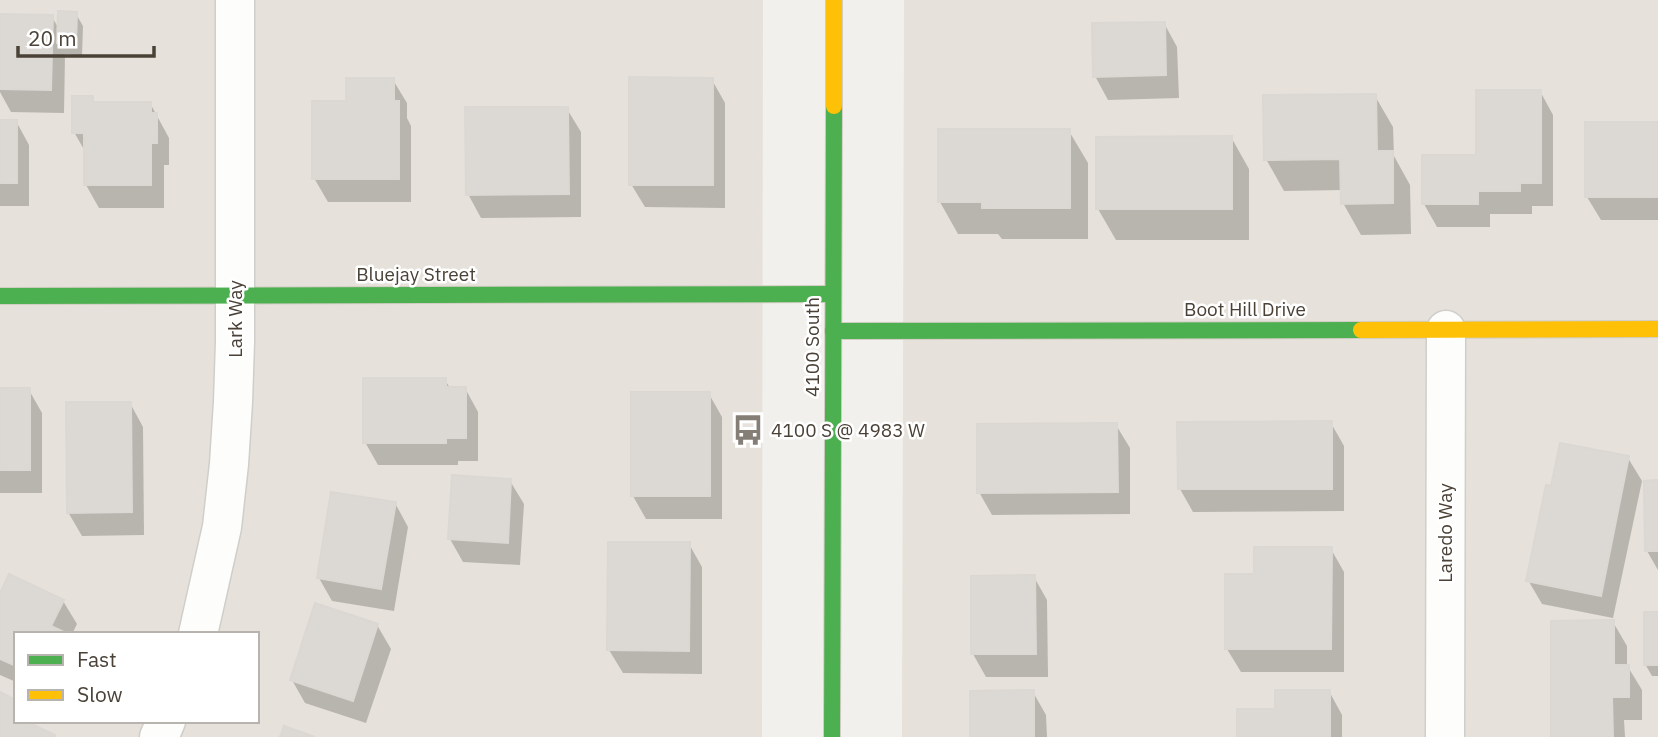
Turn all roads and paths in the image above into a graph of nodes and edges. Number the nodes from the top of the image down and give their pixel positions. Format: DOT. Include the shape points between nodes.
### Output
graph roads {
  1 [pos="234,0"];
  2 [pos="834,0"];
  3 [pos="833,294"];
  4 [pos="0,296"];
  5 [pos="235,296"];
  6 [pos="1446,330"];
  7 [pos="1658,330"];
  8 [pos="833,331"];
  9 [pos="198,632"];
  10 [pos="832,737"];
  11 [pos="1445,737"];
  1 -- 5 [label="street, Lark Way"];
  2 -- 3 [label="street, 4100 South"];
  3 -- 5 [label="street, Bluejay Street"];
  3 -- 8 [label="street, 4100 South"];
  4 -- 5 [label="street, Bluejay Street"];
  5 -- 9 [label="street, Lark Way" via="225,502"];
  6 -- 7 [label="street, Boot Hill Drive"];
  6 -- 8 [label="street, Boot Hill Drive"];
  6 -- 11 [label="street, Laredo Way"];
  8 -- 10 [label="street, 4100 South"];
}
